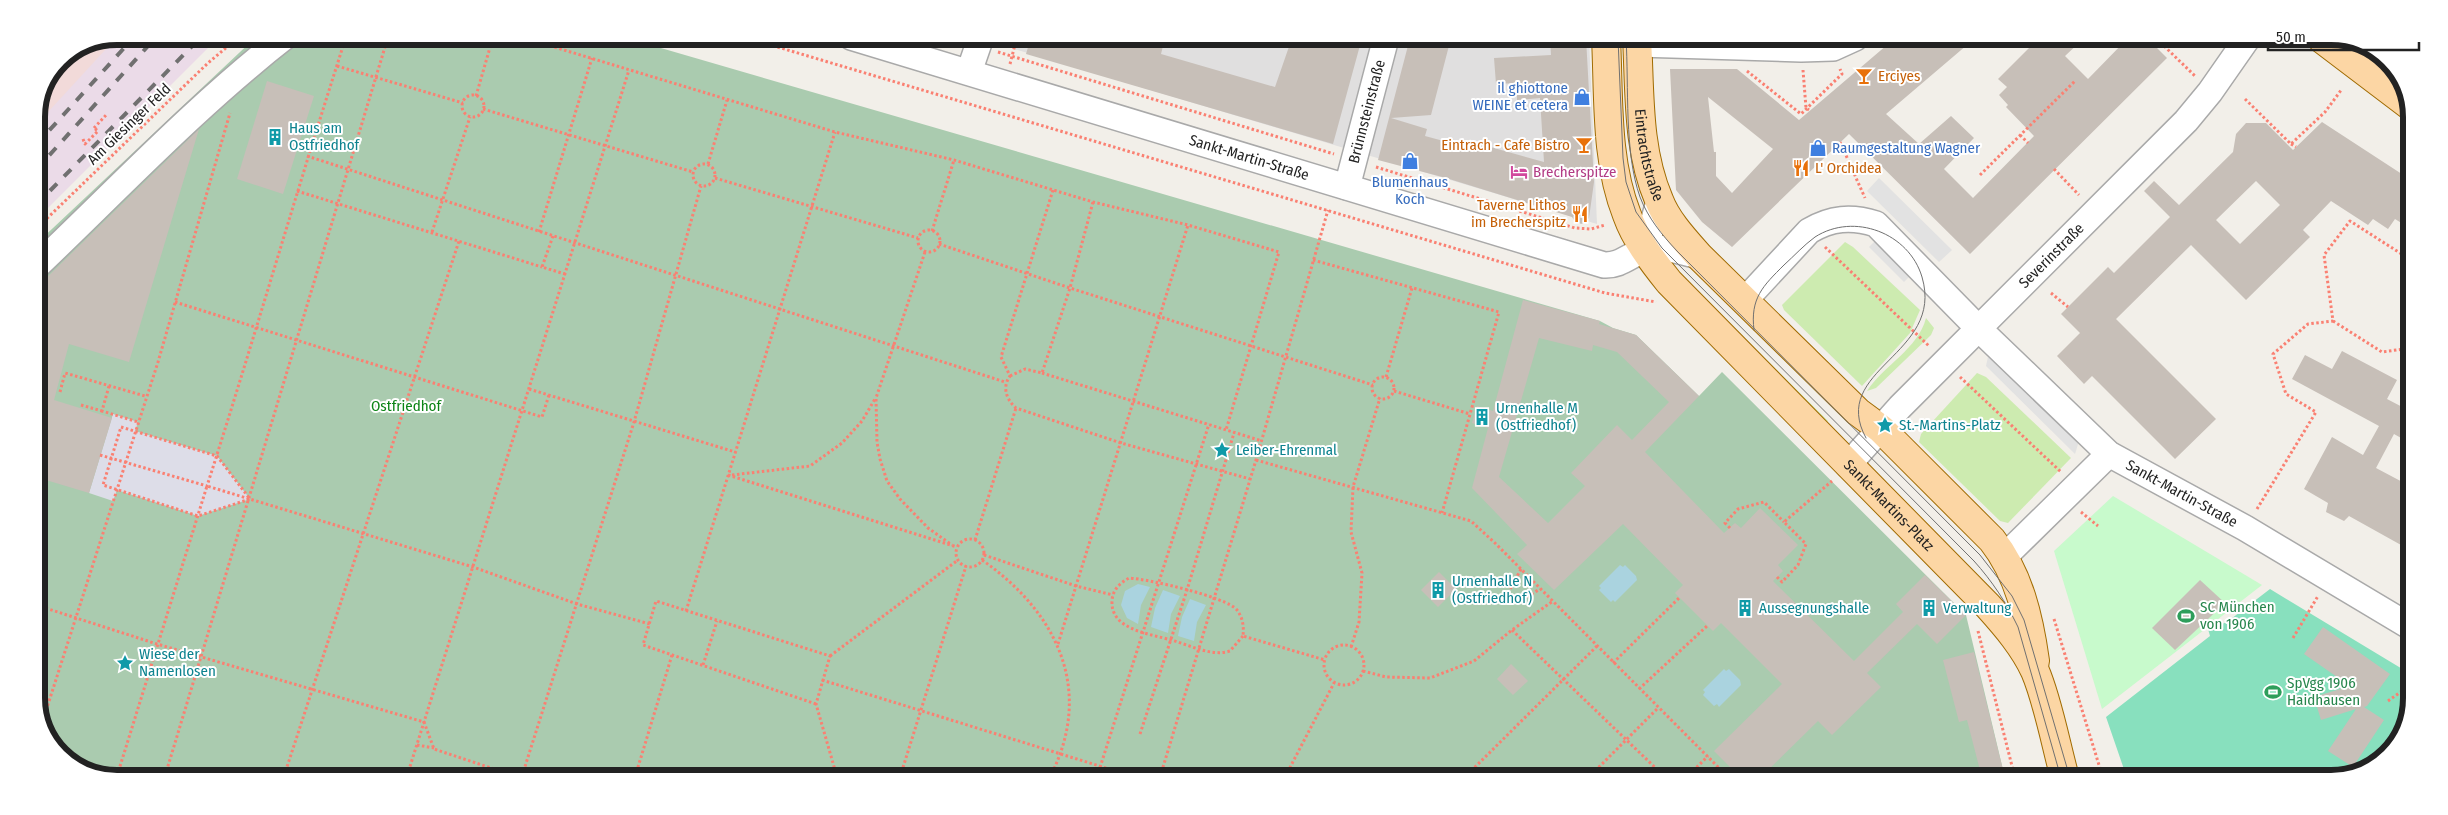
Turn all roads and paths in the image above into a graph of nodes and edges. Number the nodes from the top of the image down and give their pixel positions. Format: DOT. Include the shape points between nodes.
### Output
graph roads {
  1 [pos="229,45"];
  2 [pos="275,45"];
  3 [pos="343,45"];
  4 [pos="385,45"];
  5 [pos="491,45"];
  6 [pos="548,45"];
  7 [pos="771,45"];
  8 [pos="878,45"];
  9 [pos="978,45"];
  10 [pos="992,45"];
  11 [pos="1384,45"];
  12 [pos="1606,45"];
  13 [pos="1638,45"];
  14 [pos="1720,45"];
  15 [pos="1830,45"];
  16 [pos="1844,45"];
  17 [pos="2162,45"];
  18 [pos="2244,45"];
  19 [pos="2330,45"];
  20 [pos="1801,49"];
  21 [pos="592,58"];
  22 [pos="1739,65"];
  23 [pos="337,66"];
  24 [pos="630,70"];
  25 [pos="969,72"];
  26 [pos="2195,76"];
  27 [pos="375,77"];
  28 [pos="2075,81"];
  29 [pos="2342,89"];
  30 [pos="476,96"];
  31 [pos="2400,98"];
  32 [pos="2245,99"];
  33 [pos="727,100"];
  34 [pos="462,103"];
  35 [pos="483,109"];
  36 [pos="1808,109"];
  37 [pos="231,111"];
  38 [pos="107,114"];
  39 [pos="470,117"];
  40 [pos="835,132"];
  41 [pos="569,134"];
  42 [pos="2020,135"];
  43 [pos="82,139"];
  44 [pos="1840,142"];
  45 [pos="2028,143"];
  46 [pos="2291,144"];
  47 [pos="606,145"];
  48 [pos="2296,147"];
  49 [pos="307,156"];
  50 [pos="954,160"];
  51 [pos="1354,160"];
  52 [pos="708,164"];
  53 [pos="346,169"];
  54 [pos="2054,170"];
  55 [pos="693,172"];
  56 [pos="1980,175"];
  57 [pos="715,178"];
  58 [pos="701,186"];
  59 [pos="1347,187"];
  60 [pos="1053,190"];
  61 [pos="297,191"];
  62 [pos="2079,195"];
  63 [pos="442,200"];
  64 [pos="336,202"];
  65 [pos="1093,202"];
  66 [pos="1659,202"];
  67 [pos="812,206"];
  68 [pos="1328,211"];
  69 [pos="45,220"];
  70 [pos="1876,224"];
  71 [pos="1188,225"];
  72 [pos="1605,225"];
  73 [pos="932,231"];
  74 [pos="432,232"];
  75 [pos="539,232"];
  76 [pos="552,236"];
  77 [pos="918,238"];
  78 [pos="459,241"];
  79 [pos="575,243"];
  80 [pos="939,244"];
  81 [pos="1645,250"];
  82 [pos="925,252"];
  83 [pos="2403,255"];
  84 [pos="1699,256"];
  85 [pos="45,258"];
  86 [pos="1314,260"];
  87 [pos="542,267"];
  88 [pos="565,274"];
  89 [pos="1027,274"];
  90 [pos="674,275"];
  91 [pos="1070,288"];
  92 [pos="1412,288"];
  93 [pos="2051,292"];
  94 [pos="1745,300"];
  95 [pos="175,302"];
  96 [pos="1662,303"];
  97 [pos="2068,307"];
  98 [pos="780,310"];
  99 [pos="1159,317"];
  100 [pos="2333,321"];
  101 [pos="257,328"];
  102 [pos="1979,329"];
  103 [pos="296,341"];
  104 [pos="893,347"];
  105 [pos="1250,347"];
  106 [pos="2403,349"];
  107 [pos="1286,358"];
  108 [pos="1042,373"];
  109 [pos="1010,376"];
  110 [pos="413,377"];
  111 [pos="1386,377"];
  112 [pos="1006,382"];
  113 [pos="1373,385"];
  114 [pos="109,386"];
  115 [pos="529,389"];
  116 [pos="1394,391"];
  117 [pos="60,392"];
  118 [pos="549,395"];
  119 [pos="145,396"];
  120 [pos="876,398"];
  121 [pos="1380,398"];
  122 [pos="1132,402"];
  123 [pos="81,405"];
  124 [pos="1016,408"];
  125 [pos="102,411"];
  126 [pos="522,411"];
  127 [pos="1470,414"];
  128 [pos="138,422"];
  129 [pos="634,422"];
  130 [pos="1210,424"];
  131 [pos="1881,429"];
  132 [pos="1226,430"];
  133 [pos="135,431"];
  134 [pos="1234,433"];
  135 [pos="1262,441"];
  136 [pos="1121,443"];
  137 [pos="735,452"];
  138 [pos="2109,454"];
  139 [pos="100,455"];
  140 [pos="217,456"];
  141 [pos="112,458"];
  142 [pos="1256,460"];
  143 [pos="125,462"];
  144 [pos="1197,463"];
  145 [pos="1223,470"];
  146 [pos="1840,472"];
  147 [pos="728,475"];
  148 [pos="1250,479"];
  149 [pos="208,486"];
  150 [pos="1353,487"];
  151 [pos="116,490"];
  152 [pos="250,499"];
  153 [pos="1442,513"];
  154 [pos="198,516"];
  155 [pos="1784,522"];
  156 [pos="1730,528"];
  157 [pos="2245,528"];
  158 [pos="363,532"];
  159 [pos="975,540"];
  160 [pos="952,546"];
  161 [pos="958,547"];
  162 [pos="984,555"];
  163 [pos="2005,556"];
  164 [pos="958,560"];
  165 [pos="982,560"];
  166 [pos="966,566"];
  167 [pos="473,567"];
  168 [pos="1521,569"];
  169 [pos="1777,577"];
  170 [pos="1159,583"];
  171 [pos="1076,586"];
  172 [pos="1540,589"];
  173 [pos="1187,590"];
  174 [pos="1112,595"];
  175 [pos="1679,598"];
  176 [pos="1215,600"];
  177 [pos="1552,601"];
  178 [pos="577,604"];
  179 [pos="45,608"];
  180 [pos="2310,609"];
  181 [pos="686,611"];
  182 [pos="2051,612"];
  183 [pos="74,617"];
  184 [pos="717,621"];
  185 [pos="2403,622"];
  186 [pos="1975,623"];
  187 [pos="650,624"];
  188 [pos="1707,626"];
  189 [pos="1512,630"];
  190 [pos="1143,632"];
  191 [pos="1243,636"];
  192 [pos="2293,638"];
  193 [pos="1172,640"];
  194 [pos="157,644"];
  195 [pos="1058,644"];
  196 [pos="1597,646"];
  197 [pos="1351,647"];
  198 [pos="1199,648"];
  199 [pos="672,655"];
  200 [pos="200,656"];
  201 [pos="830,656"];
  202 [pos="1325,660"];
  203 [pos="1613,663"];
  204 [pos="703,665"];
  205 [pos="1363,671"];
  206 [pos="2038,677"];
  207 [pos="1565,679"];
  208 [pos="822,680"];
  209 [pos="1334,683"];
  210 [pos="313,689"];
  211 [pos="1639,689"];
  212 [pos="2403,690"];
  213 [pos="2388,701"];
  214 [pos="816,704"];
  215 [pos="1658,708"];
  216 [pos="46,711"];
  217 [pos="922,712"];
  218 [pos="424,722"];
  219 [pos="1140,734"];
  220 [pos="1626,740"];
  221 [pos="417,745"];
  222 [pos="434,749"];
  223 [pos="1060,754"];
  224 [pos="1708,756"];
  225 [pos="1101,766"];
  226 [pos="1718,767"];
  227 [pos="119,770"];
  228 [pos="167,770"];
  229 [pos="286,770"];
  230 [pos="409,770"];
  231 [pos="497,770"];
  232 [pos="524,770"];
  233 [pos="637,770"];
  234 [pos="835,770"];
  235 [pos="902,770"];
  236 [pos="1053,770"];
  237 [pos="1100,770"];
  238 [pos="1113,770"];
  239 [pos="1162,770"];
  240 [pos="1289,770"];
  241 [pos="1472,770"];
  242 [pos="1596,770"];
  243 [pos="1658,770"];
  244 [pos="1694,770"];
  245 [pos="1716,770"];
  246 [pos="1721,770"];
  247 [pos="2013,770"];
  248 [pos="2063,770"];
  249 [pos="2101,770"];
  1 -- 69 [label="path, Am Giesinger Feld"];
  2 -- 85 [label="street" via="190,119"];
  3 -- 23 [label="path"];
  4 -- 27 [label="path"];
  5 -- 30 [label="path"];
  6 -- 21 [label="path"];
  7 -- 68 [label="path"];
  8 -- 25 [label="street, Sankt-Martin-Straße"];
  9 -- 25 [label="street"];
  10 -- 51 [label="path"];
  11 -- 51 [label="street, Brünnsteinstraße"];
  12 -- 81 [label="main road" via="1615,173 1627,216"];
  13 -- 66 [label="main road, Eintrachtstraße" via="1644,151"];
  14 -- 20 [label="street"];
  15 -- 20 [label="street"];
  16 -- 36 [label="path" via="1842,74"];
  17 -- 26 [label="path"];
  18 -- 102 [label="street, Severinstraße" via="2186,121"];
  19 -- 31 [label="main road"];
  20 -- 36 [label="path"];
  21 -- 24 [label="path"];
  21 -- 41 [label="path"];
  22 -- 36 [label="path" via="1801,114"];
  23 -- 27 [label="path"];
  23 -- 49 [label="path"];
  24 -- 33 [label="path"];
  24 -- 47 [label="path"];
  25 -- 59 [label="street, Sankt-Martin-Straße"];
  27 -- 34 [label="path"];
  27 -- 53 [label="path"];
  28 -- 42 [label="path"];
  29 -- 46 [label="path" via="2325,112"];
  30 -- 34 [label="path" via="469,96"];
  30 -- 35 [label="path" via="482,100"];
  32 -- 46 [label="path"];
  33 -- 40 [label="path"];
  33 -- 52 [label="path"];
  34 -- 39 [label="path" via="463,110"];
  35 -- 39 [label="path" via="476,117"];
  35 -- 41 [label="path"];
  37 -- 95 [label="path"];
  38 -- 43 [label="path" via="94,128 98,131 85,144"];
  39 -- 63 [label="path"];
  40 -- 50 [label="path"];
  40 -- 67 [label="path"];
  41 -- 47 [label="path"];
  41 -- 75 [label="path"];
  42 -- 45 [label="path"];
  42 -- 56 [label="path"];
  44 -- 70 [label="path"];
  46 -- 48 [label="path"];
  47 -- 55 [label="path"];
  47 -- 79 [label="path"];
  49 -- 53 [label="path"];
  49 -- 61 [label="path"];
  50 -- 60 [label="path"];
  50 -- 73 [label="path"];
  51 -- 59 [label="street, Brünnsteinstraße"];
  51 -- 72 [label="path" via="1575,228 1591,230"];
  52 -- 55 [label="path" via="697,166"];
  52 -- 57 [label="path" via="713,168"];
  53 -- 63 [label="path"];
  53 -- 64 [label="path"];
  54 -- 62 [label="path"];
  55 -- 58 [label="path" via="695,182"];
  57 -- 58 [label="path" via="708,186"];
  57 -- 67 [label="path"];
  58 -- 90 [label="path"];
  59 -- 81 [label="street, Sankt-Martin-Straße" via="1604,265"];
  60 -- 65 [label="path"];
  60 -- 89 [label="path"];
  61 -- 64 [label="path"];
  61 -- 101 [label="path"];
  63 -- 74 [label="path"];
  63 -- 75 [label="path"];
  64 -- 74 [label="path"];
  64 -- 103 [label="path"];
  65 -- 71 [label="path"];
  65 -- 91 [label="path"];
  66 -- 81 [label="street"];
  66 -- 84 [label="main road, Eintrachtstraße"];
  67 -- 77 [label="path"];
  67 -- 98 [label="path"];
  68 -- 86 [label="path"];
  68 -- 96 [label="path" via="1605,293"];
  70 -- 94 [label="street" via="1842,219 1809,231"];
  70 -- 102 [label="street"];
  71 -- 99 [label="path"];
  71 -- 105 [label="path" via="1279,252"];
  73 -- 77 [label="path" via="922,232"];
  73 -- 80 [label="path" via="938,234"];
  74 -- 78 [label="path"];
  75 -- 76 [label="path"];
  76 -- 79 [label="path"];
  76 -- 87 [label="path"];
  77 -- 82 [label="path" via="920,248"];
  78 -- 87 [label="path"];
  78 -- 110 [label="path"];
  79 -- 88 [label="path"];
  79 -- 90 [label="path"];
  80 -- 82 [label="path" via="935,250"];
  80 -- 89 [label="path"];
  81 -- 84 [label="street" via="1662,248"];
  81 -- 146 [label="main road, Sankt-Martins-Platz" via="1669,282"];
  82 -- 104 [label="path"];
  83 -- 100 [label="path" via="2350,221 2324,255"];
  84 -- 94 [label="main road"];
  86 -- 92 [label="path"];
  86 -- 107 [label="path"];
  87 -- 88 [label="path"];
  88 -- 115 [label="path"];
  89 -- 91 [label="path"];
  89 -- 109 [label="path" via="1001,356"];
  90 -- 98 [label="path"];
  90 -- 129 [label="path"];
  91 -- 99 [label="path"];
  91 -- 108 [label="path"];
  92 -- 111 [label="path"];
  92 -- 127 [label="path" via="1499,312"];
  93 -- 97 [label="path"];
  94 -- 131 [label="main road" via="1858,412"];
  95 -- 101 [label="path"];
  95 -- 119 [label="path"];
  98 -- 104 [label="path"];
  98 -- 137 [label="path"];
  99 -- 105 [label="path"];
  99 -- 122 [label="path"];
  100 -- 106 [label="path" via="2382,352"];
  100 -- 157 [label="path" via="2308,324 2273,354 2286,394 2316,412"];
  101 -- 103 [label="path"];
  101 -- 140 [label="path"];
  102 -- 131 [label="street, Severinstraße"];
  102 -- 138 [label="street, Sankt-Martin-Straße"];
  103 -- 110 [label="path"];
  103 -- 152 [label="path"];
  104 -- 112 [label="path"];
  104 -- 120 [label="path"];
  105 -- 107 [label="path"];
  105 -- 132 [label="path"];
  107 -- 113 [label="path"];
  107 -- 135 [label="path"];
  108 -- 109 [label="path" via="1025,369"];
  108 -- 122 [label="path"];
  109 -- 112 [label="path"];
  110 -- 126 [label="path"];
  110 -- 158 [label="path"];
  111 -- 113 [label="path" via="1380,377"];
  111 -- 116 [label="path" via="1392,381"];
  112 -- 124 [label="path" via="1004,390"];
  113 -- 121 [label="path" via="1374,394"];
  114 -- 117 [label="path" via="65,373"];
  114 -- 119 [label="path"];
  114 -- 125 [label="path"];
  115 -- 118 [label="path"];
  115 -- 126 [label="path"];
  116 -- 121 [label="path" via="1387,398"];
  116 -- 127 [label="path"];
  118 -- 126 [label="path" via="542,417"];
  118 -- 129 [label="path"];
  119 -- 128 [label="path"];
  120 -- 147 [label="path" via="842,443 810,466"];
  120 -- 160 [label="path" via="877,442 887,481 913,514"];
  121 -- 150 [label="path"];
  122 -- 130 [label="path"];
  122 -- 136 [label="path"];
  123 -- 125 [label="path"];
  124 -- 136 [label="path"];
  124 -- 159 [label="path"];
  125 -- 128 [label="path"];
  126 -- 167 [label="path"];
  127 -- 153 [label="path"];
  128 -- 133 [label="path"];
  129 -- 137 [label="path"];
  129 -- 178 [label="path"];
  130 -- 132 [label="path"];
  130 -- 144 [label="path"];
  131 -- 146 [label="street, Severinstraße"];
  131 -- 163 [label="main road" via="1952,497"];
  132 -- 134 [label="path"];
  133 -- 140 [label="path"];
  133 -- 141 [label="path" via="121,427"];
  133 -- 143 [label="path"];
  134 -- 135 [label="path"];
  134 -- 145 [label="path"];
  135 -- 142 [label="path"];
  136 -- 144 [label="path"];
  136 -- 171 [label="path"];
  137 -- 147 [label="path"];
  138 -- 157 [label="street, Sankt-Martin-Straße"];
  138 -- 163 [label="street"];
  139 -- 141 [label="path"];
  140 -- 149 [label="path"];
  140 -- 152 [label="path"];
  141 -- 143 [label="path"];
  141 -- 151 [label="path" via="103,485"];
  142 -- 148 [label="path"];
  142 -- 150 [label="path"];
  143 -- 149 [label="path"];
  143 -- 151 [label="path"];
  144 -- 145 [label="path"];
  144 -- 170 [label="path"];
  145 -- 148 [label="path"];
  145 -- 173 [label="path"];
  146 -- 155 [label="path"];
  146 -- 206 [label="main road, Sankt-Martins-Platz" via="1996,616 2023,650"];
  147 -- 160 [label="path"];
  147 -- 181 [label="path"];
  148 -- 176 [label="path"];
  149 -- 152 [label="path"];
  149 -- 154 [label="path"];
  150 -- 153 [label="path"];
  150 -- 197 [label="path" via="1351,532 1362,573 1359,622"];
  151 -- 154 [label="path"];
  151 -- 183 [label="path"];
  152 -- 154 [label="path"];
  152 -- 158 [label="path"];
  152 -- 200 [label="path"];
  153 -- 168 [label="path" via="1471,522"];
  154 -- 194 [label="path"];
  155 -- 156 [label="path" via="1764,502 1738,509 1725,523"];
  155 -- 169 [label="path" via="1806,544 1798,565 1782,582"];
  157 -- 185 [label="street, Sankt-Martin-Straße"];
  158 -- 167 [label="path"];
  158 -- 210 [label="path"];
  159 -- 161 [label="path" via="966,540"];
  159 -- 162 [label="path" via="982,546"];
  160 -- 161 [label="path"];
  161 -- 164 [label="path"];
  162 -- 165 [label="path"];
  162 -- 171 [label="path"];
  163 -- 206 [label="main road" via="2028,621"];
  164 -- 166 [label="path"];
  164 -- 201 [label="path"];
  165 -- 166 [label="path" via="975,566"];
  165 -- 195 [label="path" via="1020,591 1036,609"];
  166 -- 217 [label="path"];
  167 -- 178 [label="path"];
  167 -- 218 [label="path"];
  168 -- 172 [label="path"];
  168 -- 172 [label="path" via="1510,586 1510,598 1521,599"];
  170 -- 173 [label="path"];
  170 -- 174 [label="path" via="1129,578"];
  170 -- 190 [label="path"];
  171 -- 174 [label="path"];
  171 -- 195 [label="path"];
  172 -- 177 [label="path"];
  173 -- 176 [label="path"];
  173 -- 193 [label="path"];
  174 -- 190 [label="path" via="1118,621"];
  175 -- 203 [label="path"];
  176 -- 191 [label="path" via="1237,609 1244,624"];
  176 -- 198 [label="path"];
  177 -- 189 [label="path"];
  177 -- 196 [label="path"];
  178 -- 187 [label="path"];
  178 -- 232 [label="path"];
  179 -- 183 [label="path"];
  180 -- 192 [label="path"];
  181 -- 184 [label="path"];
  181 -- 187 [label="path" via="656,602"];
  182 -- 249 [label="path"];
  183 -- 194 [label="path"];
  183 -- 216 [label="path"];
  184 -- 201 [label="path"];
  184 -- 204 [label="path"];
  186 -- 247 [label="path"];
  187 -- 199 [label="path" via="643,645"];
  188 -- 211 [label="path"];
  189 -- 205 [label="path" via="1474,661 1430,678 1386,677"];
  189 -- 207 [label="path"];
  190 -- 193 [label="path"];
  190 -- 225 [label="path"];
  191 -- 198 [label="path" via="1223,654"];
  191 -- 202 [label="path"];
  193 -- 198 [label="path"];
  193 -- 219 [label="path"];
  194 -- 200 [label="path"];
  194 -- 227 [label="path"];
  195 -- 223 [label="path" via="1067,682 1068,707 1067,729"];
  196 -- 203 [label="path"];
  196 -- 207 [label="path"];
  197 -- 202 [label="path" via="1333,649"];
  197 -- 205 [label="path" via="1361,657"];
  198 -- 239 [label="path"];
  199 -- 204 [label="path"];
  199 -- 233 [label="path"];
  200 -- 210 [label="path"];
  200 -- 228 [label="path"];
  201 -- 208 [label="path"];
  202 -- 209 [label="path" via="1327,676"];
  203 -- 211 [label="path"];
  204 -- 214 [label="path"];
  205 -- 209 [label="path" via="1351,684"];
  206 -- 248 [label="main road"];
  207 -- 220 [label="path"];
  207 -- 241 [label="path"];
  208 -- 214 [label="path"];
  208 -- 217 [label="path"];
  209 -- 240 [label="path"];
  210 -- 218 [label="path"];
  210 -- 229 [label="path"];
  211 -- 215 [label="path"];
  212 -- 213 [label="path"];
  214 -- 234 [label="path"];
  215 -- 220 [label="path"];
  215 -- 224 [label="path"];
  217 -- 223 [label="path"];
  217 -- 235 [label="path"];
  218 -- 221 [label="path"];
  218 -- 222 [label="path"];
  220 -- 242 [label="path"];
  220 -- 243 [label="path"];
  221 -- 222 [label="path"];
  221 -- 230 [label="path"];
  222 -- 231 [label="path"];
  223 -- 225 [label="path"];
  223 -- 236 [label="path"];
  224 -- 226 [label="path"];
  224 -- 244 [label="path"];
  225 -- 237 [label="path"];
  225 -- 238 [label="path"];
  226 -- 245 [label="path"];
  226 -- 246 [label="path"];
}
